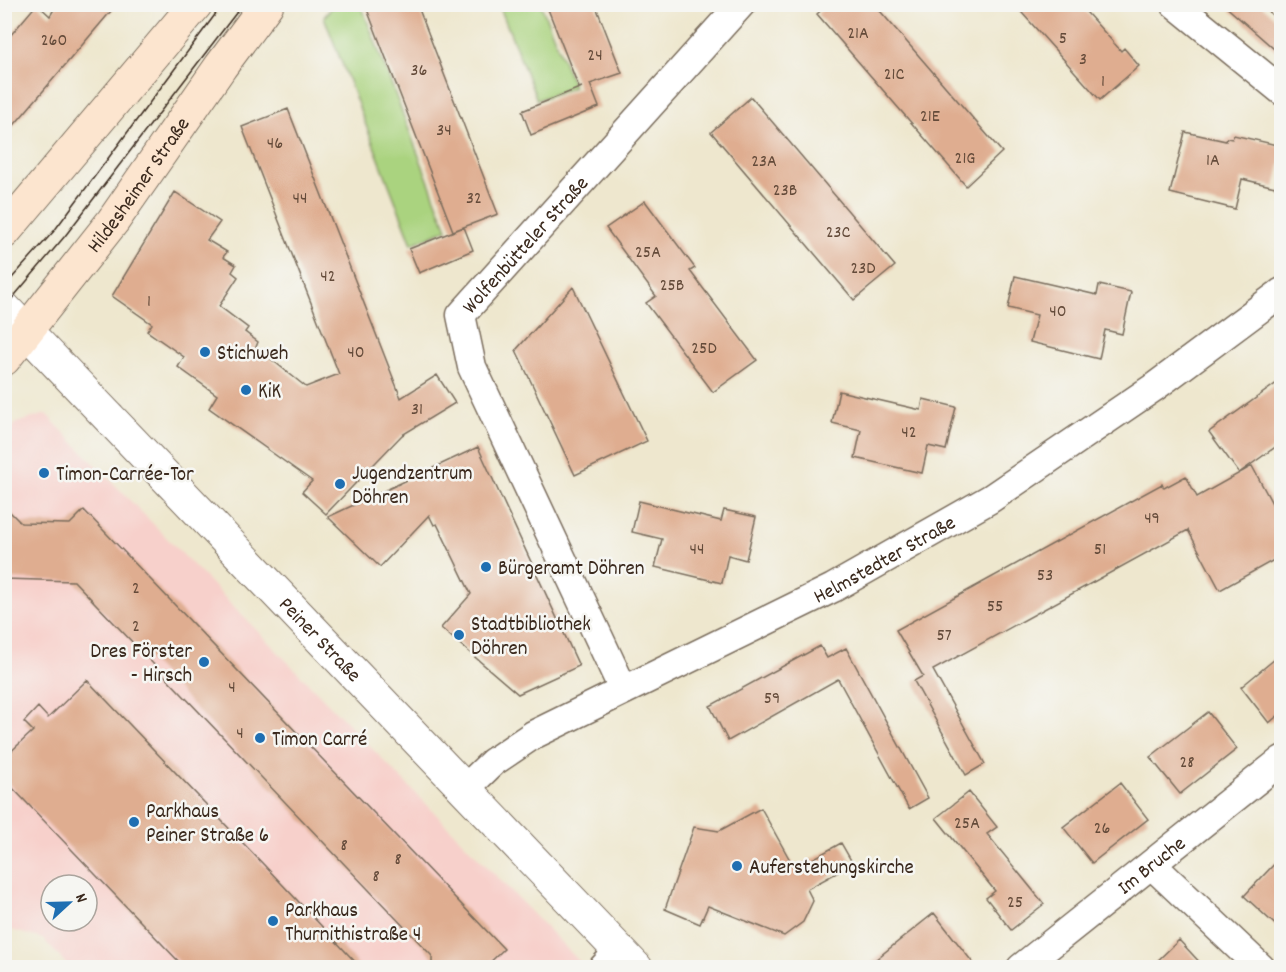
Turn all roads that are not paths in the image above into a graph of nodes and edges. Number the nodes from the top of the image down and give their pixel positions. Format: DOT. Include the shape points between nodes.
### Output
graph roads {
  1 [pos="196,4"];
  2 [pos="267,4"];
  3 [pos="741,4"];
  4 [pos="1175,4"];
  5 [pos="1281,91"];
  6 [pos="4,232"];
  7 [pos="1281,292"];
  8 [pos="4,308"];
  9 [pos="27,331"];
  10 [pos="4,359"];
  11 [pos="623,689"];
  12 [pos="1281,760"];
  13 [pos="465,789"];
  14 [pos="1152,865"];
  15 [pos="620,962"];
  16 [pos="1021,968"];
  17 [pos="1261,968"];
  1 -- 6 [label="main road"];
  2 -- 9 [label="main road, Hildesheimer Straße" via="112,222"];
  3 -- 11 [label="street, Wolfenbütteler Straße" via="460,315 472,367"];
  4 -- 5 [label="street"];
  7 -- 11 [label="street, Helmstedter Straße" via="1153,388 990,499 833,588"];
  8 -- 9 [label="street, Peiner Straße"];
  9 -- 10 [label="main road, Hildesheimer Straße"];
  9 -- 13 [label="street, Peiner Straße"];
  11 -- 13 [label="street, Helmstedter Straße" via="533,735 493,762"];
  12 -- 14 [label="street, Im Bruche"];
  13 -- 15 [label="street, Peiner Straße"];
  14 -- 16 [label="street, Im Bruche"];
  14 -- 17 [label="street"];
}
